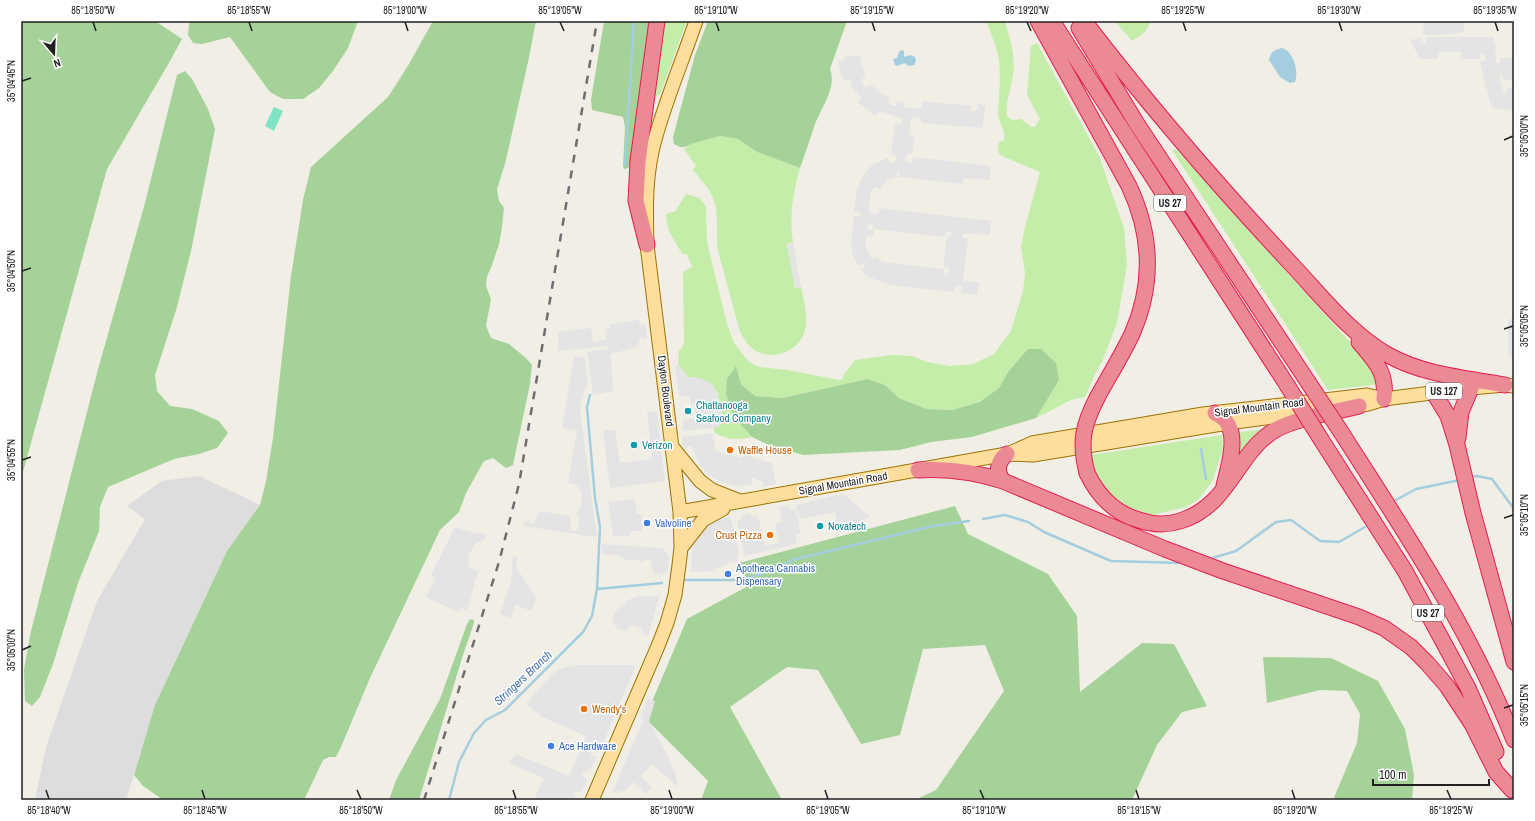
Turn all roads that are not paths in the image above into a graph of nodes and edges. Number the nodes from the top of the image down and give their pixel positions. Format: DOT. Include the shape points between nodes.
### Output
graph roads {
  1 [pos="657,21"];
  2 [pos="696,21"];
  3 [pos="1038,21"];
  4 [pos="1052,21"];
  5 [pos="1075,21"];
  6 [pos="1084,21"];
  7 [pos="647,245"];
  8 [pos="1296,269"];
  9 [pos="1509,385"];
  10 [pos="1471,388"];
  11 [pos="1434,393"];
  12 [pos="1384,399"];
  13 [pos="1359,406"];
  14 [pos="1215,413"];
  15 [pos="1228,423"];
  16 [pos="1457,445"];
  17 [pos="673,448"];
  18 [pos="1007,454"];
  19 [pos="918,470"];
  20 [pos="1003,481"];
  21 [pos="1223,490"];
  22 [pos="742,501"];
  23 [pos="680,512"];
  24 [pos="681,548"];
  25 [pos="1514,662"];
  26 [pos="1514,740"];
  27 [pos="1513,793"];
  28 [pos="592,800"];
  1 -- 7 [label="highway" via="638,161 636,200"];
  2 -- 7 [label="main road, Dayton Boulevard" via="655,137 647,198"];
  3 -- 21 [label="highway, bridge" via="1129,186 1140,213 1147,248 1147,277 1141,310 1131,336 1098,396 1086,424 1082,441 1087,473 1100,495 1111,506 1130,518 1144,522 1174,523 1199,513 1216,500"];
  4 -- 27 [label="highway, US 27, bridge" via="1398,559 1468,688"];
  5 -- 26 [label="highway, US 27, bridge" via="1137,124 1341,432 1422,560 1459,624 1502,709"];
  6 -- 8 [label="highway" via="1193,156"];
  7 -- 17 [label="main road, Dayton Boulevard"];
  8 -- 9 [label="highway" via="1354,330 1388,355 1431,372"];
  8 -- 12 [label="highway" via="1377,363 1384,381"];
  9 -- 10 [label="main road, Signal Mountain Road / US 127"];
  10 -- 11 [label="main road, Signal Mountain Road / US 127"];
  10 -- 16 [label="highway" via="1461,412"];
  11 -- 12 [label="main road, Signal Mountain Road / US 127"];
  11 -- 16 [label="highway" via="1448,416"];
  12 -- 13 [label="main road, US 127"];
  12 -- 14 [label="main road, Signal Mountain Road" via="1366,395"];
  13 -- 15 [label="main road, Signal Mountain Road"];
  13 -- 21 [label="highway" via="1290,423 1275,430 1252,451"];
  14 -- 15 [label="highway"];
  14 -- 18 [label="main road, Signal Mountain Road" via="1032,443"];
  15 -- 18 [label="main road, Signal Mountain Road" via="1033,455"];
  15 -- 21 [label="highway" via="1231,431 1231,449"];
  16 -- 25 [label="highway"];
  17 -- 22 [label="main road" via="700,481 712,490"];
  17 -- 23 [label="main road, Dayton Boulevard"];
  18 -- 19 [label="main road, Signal Mountain Road"];
  18 -- 20 [label="highway" via="998,465"];
  19 -- 20 [label="highway" via="956,470"];
  19 -- 22 [label="main road, Signal Mountain Road"];
  20 -- 27 [label="highway" via="1165,549 1384,628 1411,647 1447,686 1472,724 1496,772"];
  22 -- 23 [label="main road, Signal Mountain Road"];
  22 -- 24 [label="main road" via="703,520"];
  23 -- 24 [label="main road, Dayton Boulevard"];
  24 -- 28 [label="main road, Dayton Boulevard" via="674,595 658,646"];
}
